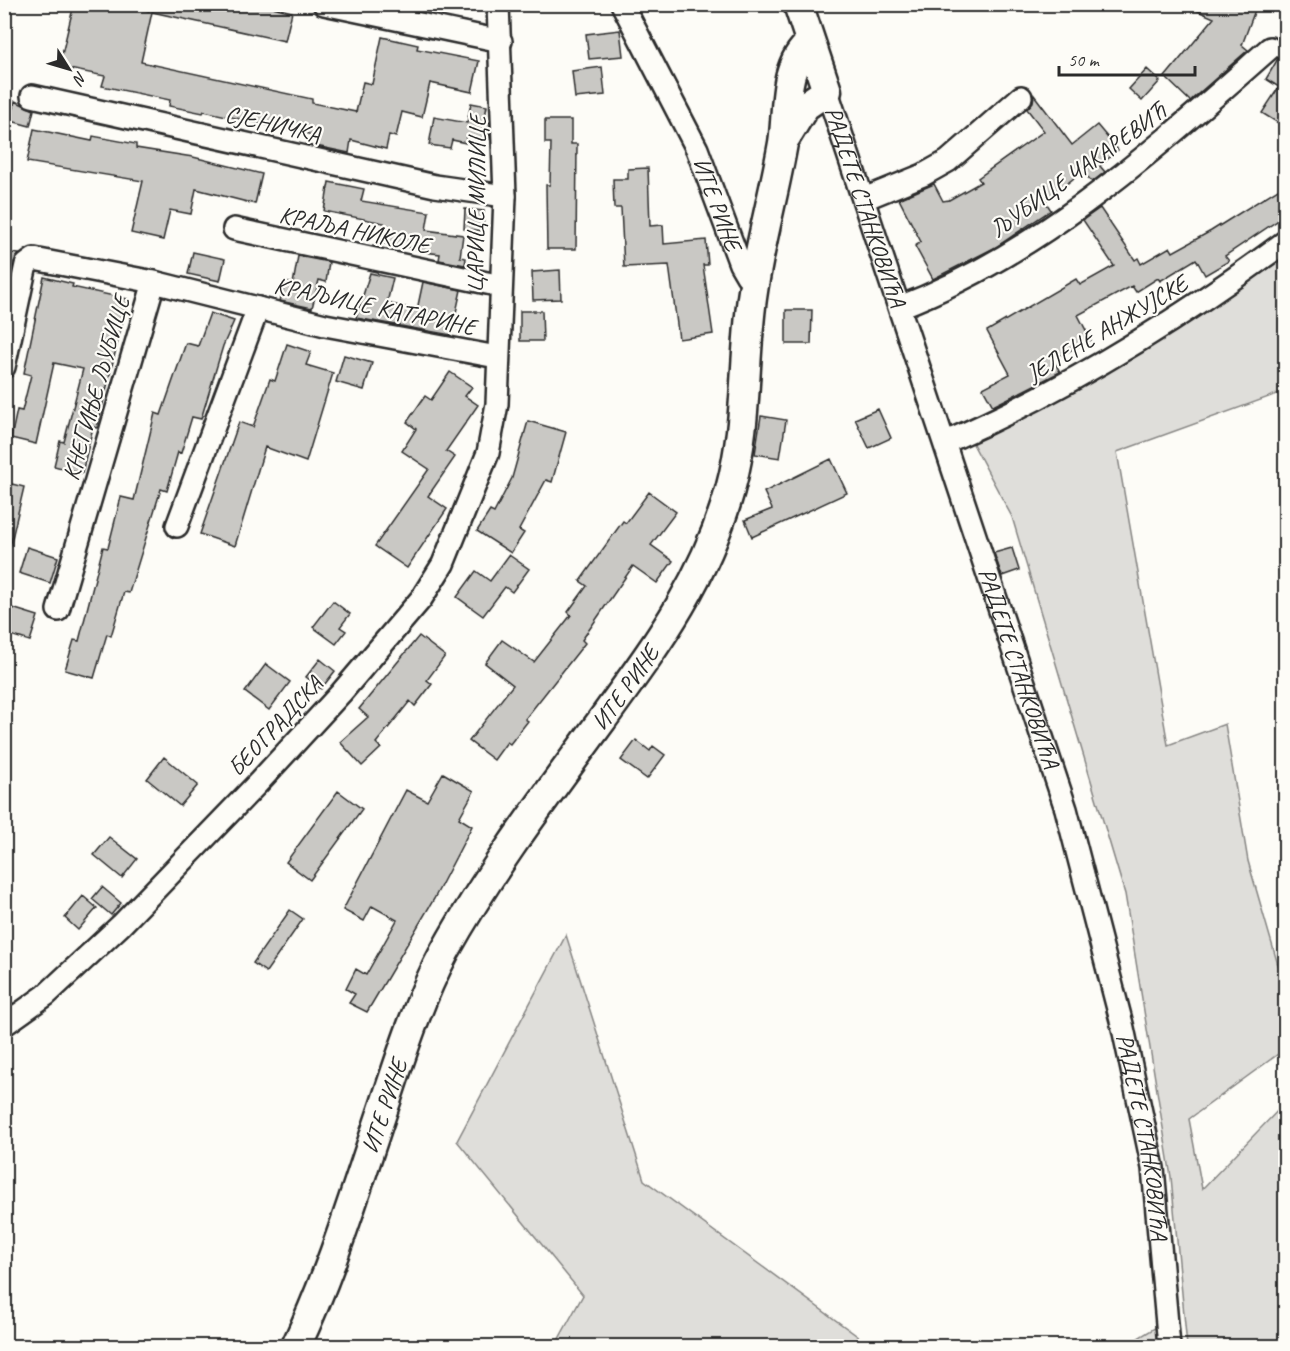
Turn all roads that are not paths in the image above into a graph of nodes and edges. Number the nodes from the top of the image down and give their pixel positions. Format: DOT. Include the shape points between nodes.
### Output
graph roads {
  1 [pos="324,4"];
  2 [pos="498,4"];
  3 [pos="622,4"];
  4 [pos="798,4"];
  5 [pos="501,41"];
  6 [pos="810,43"];
  7 [pos="1270,48"];
  8 [pos="826,91"];
  9 [pos="32,96"];
  10 [pos="1022,97"];
  11 [pos="783,143"];
  12 [pos="505,196"];
  13 [pos="864,199"];
  14 [pos="234,229"];
  15 [pos="1286,241"];
  16 [pos="754,281"];
  17 [pos="154,282"];
  18 [pos="501,286"];
  19 [pos="900,307"];
  20 [pos="258,308"];
  21 [pos="497,357"];
  22 [pos="4,367"];
  23 [pos="497,404"];
  24 [pos="945,442"];
  25 [pos="177,526"];
  26 [pos="58,610"];
  27 [pos="4,1025"];
  28 [pos="296,1347"];
  29 [pos="1169,1347"];
  1 -- 5 [label="street"];
  2 -- 5 [label="street, ЦАРИЦЕ МИЛИЦЕ"];
  3 -- 16 [label="street, ИТЕ РИНЕ" via="697,149 740,264"];
  4 -- 6 [label="street, РАДЕТЕ СТАНКОВИЋА"];
  5 -- 12 [label="street, ЦАРИЦЕ МИЛИЦЕ"];
  6 -- 8 [label="street, РАДЕТЕ СТАНКОВИЋА"];
  6 -- 11 [label="street" via="797,57 792,70"];
  7 -- 19 [label="street, ЉУБИЦЕ ЧАКАРЕВИЋ" via="1136,166 1047,229 956,285"];
  8 -- 11 [label="street" via="805,106"];
  8 -- 13 [label="street, РАДЕТЕ СТАНКОВИЋА"];
  9 -- 12 [label="street, СЈЕНИЧКА" via="435,186"];
  10 -- 13 [label="street" via="948,161"];
  11 -- 16 [label="street"];
  12 -- 18 [label="street, ЦАРИЦЕ МИЛИЦЕ"];
  13 -- 19 [label="street, РАДЕТЕ СТАНКОВИЋА"];
  14 -- 18 [label="street, КРАЉА НИКОЛЕ"];
  15 -- 24 [label="street, ЈЕЛЕНЕ АНЖУЈСКЕ" via="1101,366"];
  16 -- 28 [label="street, ИТЕ РИНЕ" via="747,395 736,465 721,518 699,572 675,618 470,908 434,972 397,1068 327,1276"];
  17 -- 20 [label="street, КНЕГИЊЕ ЉУБИЦЕ"];
  17 -- 22 [label="street" via="31,260 24,274"];
  17 -- 26 [label="street, КНЕГИЊЕ ЉУБИЦЕ"];
  18 -- 21 [label="street, ЦАРИЦЕ МИЛИЦЕ"];
  19 -- 24 [label="street, РАДЕТЕ СТАНКОВИЋА"];
  20 -- 21 [label="street, КРАЉИЦЕ КАТАРИНЕ" via="325,325"];
  20 -- 25 [label="street, КРАЉИЦЕ КАТАРИНЕ"];
  21 -- 23 [label="street, ЦАРИЦЕ МИЛИЦЕ"];
  23 -- 27 [label="street, БЕОГРАДСКА" via="488,453 475,489 444,564 421,599 341,693 121,924 46,995"];
  24 -- 29 [label="street, РАДЕТЕ СТАНКОВИЋА" via="1066,809 1106,959 1153,1168"];
}
